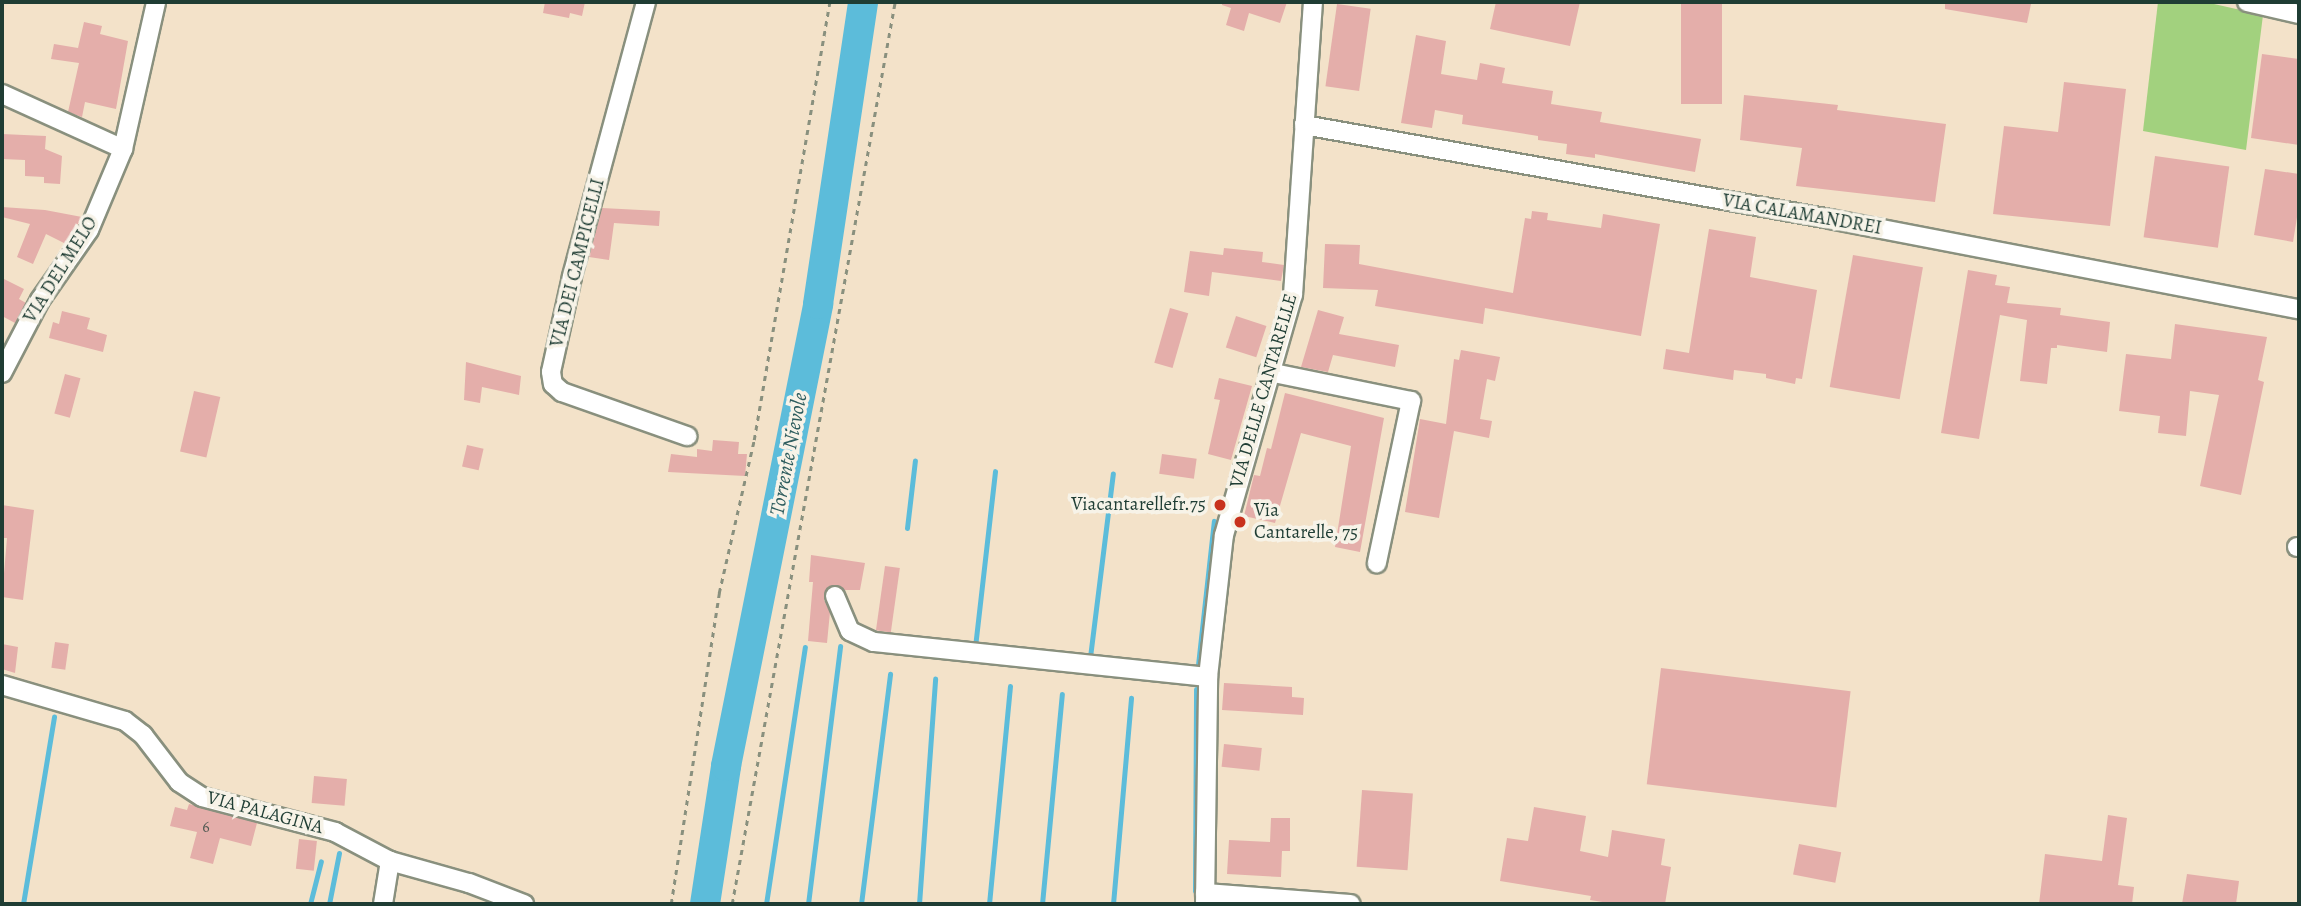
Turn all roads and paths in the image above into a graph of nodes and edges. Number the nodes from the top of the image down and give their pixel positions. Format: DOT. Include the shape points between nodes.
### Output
graph roads {
  1 [pos="156,2"];
  2 [pos="646,2"];
  3 [pos="830,2"];
  4 [pos="895,2"];
  5 [pos="1313,2"];
  6 [pos="2247,2"];
  7 [pos="2299,14"];
  8 [pos="2,94"];
  9 [pos="1304,125"];
  10 [pos="123,149"];
  11 [pos="2299,309"];
  12 [pos="1269,372"];
  13 [pos="2,373"];
  14 [pos="687,436"];
  15 [pos="1377,563"];
  16 [pos="835,596"];
  17 [pos="1208,677"];
  18 [pos="2,685"];
  19 [pos="390,861"];
  20 [pos="1205,899"];
  21 [pos="383,904"];
  22 [pos="524,904"];
  23 [pos="671,904"];
  24 [pos="732,904"];
  25 [pos="1350,904"];
  1 -- 10 [label="street, VIA DEL MELO"];
  2 -- 14 [label="street, VIA DEI CAMPICELLI" via="551,372 553,384 562,392"];
  3 -- 23 [label="path" via="754,440 719,593"];
  4 -- 24 [label="path"];
  5 -- 9 [label="street, VIA DELLE CANTARELLE"];
  6 -- 7 [label="street"];
  8 -- 10 [label="street"];
  9 -- 11 [label="street, VIA CALAMANDREI"];
  9 -- 12 [label="street, VIA DELLE CANTARELLE" via="1293,296"];
  10 -- 13 [label="street, VIA DEL MELO" via="89,230 40,300"];
  12 -- 15 [label="street" via="1411,401"];
  12 -- 17 [label="street, VIA DELLE CANTARELLE" via="1224,535"];
  16 -- 17 [label="street" via="850,631 874,642"];
  17 -- 20 [label="street, VIA DELLE CANTARELLE"];
  18 -- 19 [label="street, VIA PALAGINA" via="125,721 143,734 179,782 202,797 335,832"];
  19 -- 21 [label="street"];
  19 -- 22 [label="street, VIA PALAGINA"];
  20 -- 25 [label="street"];
}
